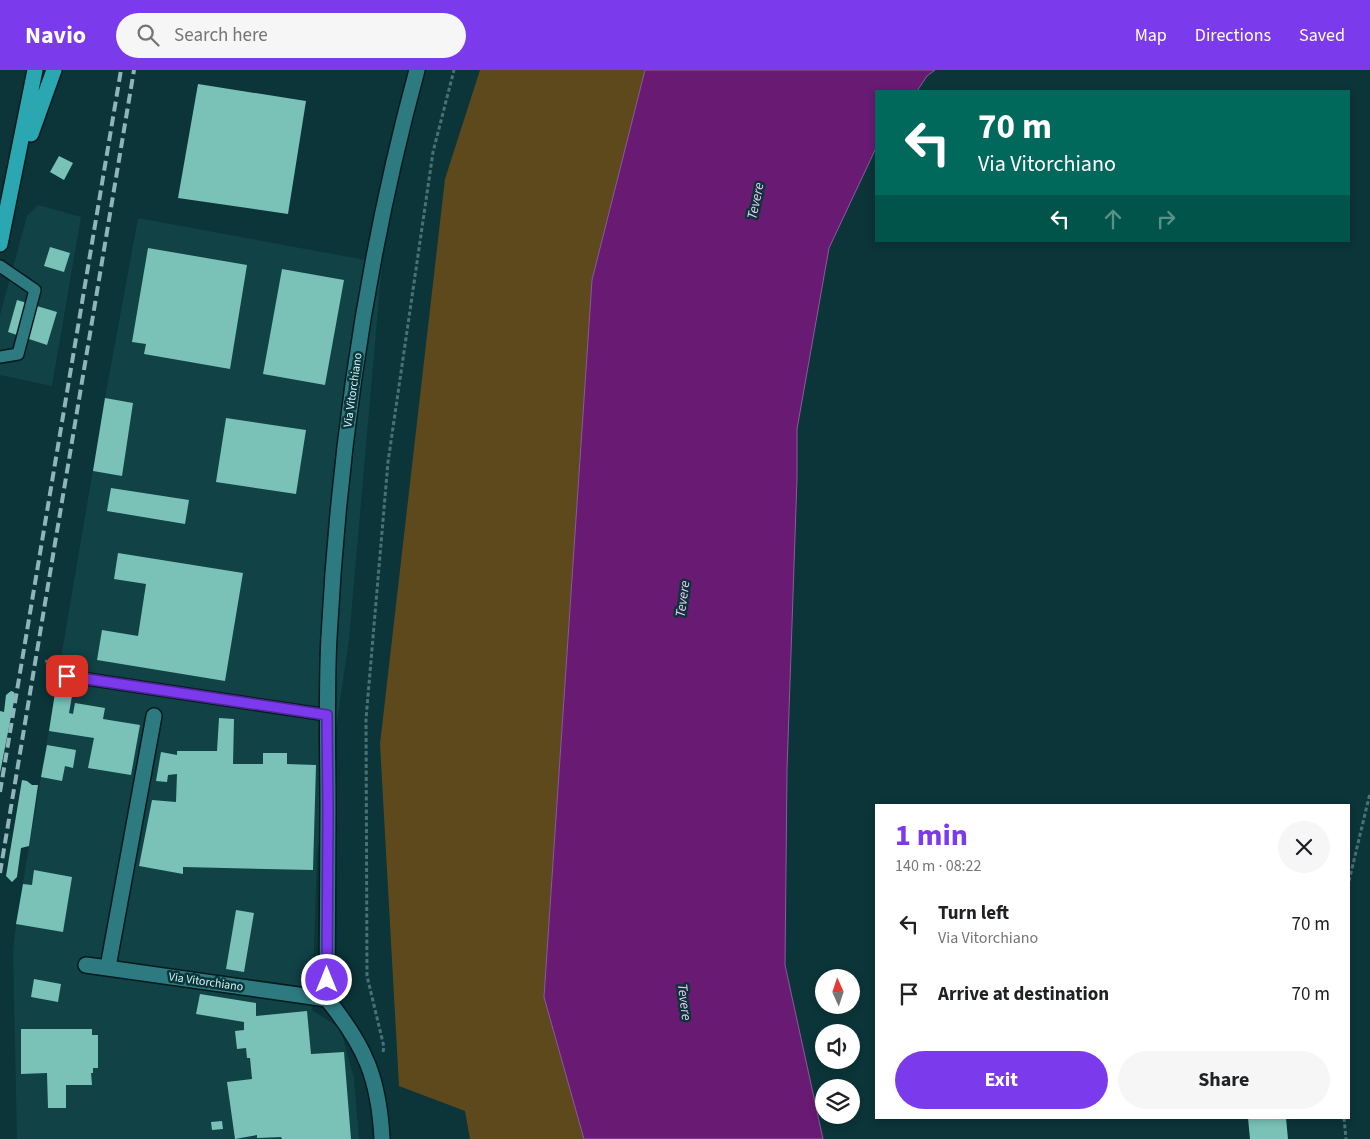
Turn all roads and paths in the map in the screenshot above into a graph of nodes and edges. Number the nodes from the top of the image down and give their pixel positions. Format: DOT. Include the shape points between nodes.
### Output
graph roads {
  1 [pos="35,70"];
  2 [pos="54,70"];
  3 [pos="417,70"];
  4 [pos="454,70"];
  5 [pos="12,188"];
  6 [pos="0,244"];
  7 [pos="0,266"];
  8 [pos="0,357"];
  9 [pos="67,676"];
  10 [pos="327,715"];
  11 [pos="154,716"];
  12 [pos="1370,793"];
  13 [pos="1350,878"];
  14 [pos="86,964"];
  15 [pos="108,967"];
  16 [pos="327,999"];
  17 [pos="374,1078"];
  18 [pos="1344,1119"];
  19 [pos="382,1139"];
  20 [pos="1346,1139"];
  1 -- 5 [label="highway"];
  2 -- 5 [label="highway"];
  3 -- 10 [label="street, Via Vitorchiano" via="390,178 360,342 332,586"];
  4 -- 17 [label="path" via="433,152 388,462 366,720 367,976 384,1047"];
  5 -- 6 [label="highway"];
  7 -- 8 [label="lane" via="35,290 18,354"];
  9 -- 10 [label="lane"];
  10 -- 16 [label="street, Via Vitorchiano"];
  11 -- 15 [label="street"];
  12 -- 13 [label="path"];
  14 -- 15 [label="street, Via Vitorchiano"];
  15 -- 16 [label="street, Via Vitorchiano"];
  16 -- 17 [label="street" via="353,1033"];
  17 -- 19 [label="street"];
  18 -- 20 [label="path"];
}
